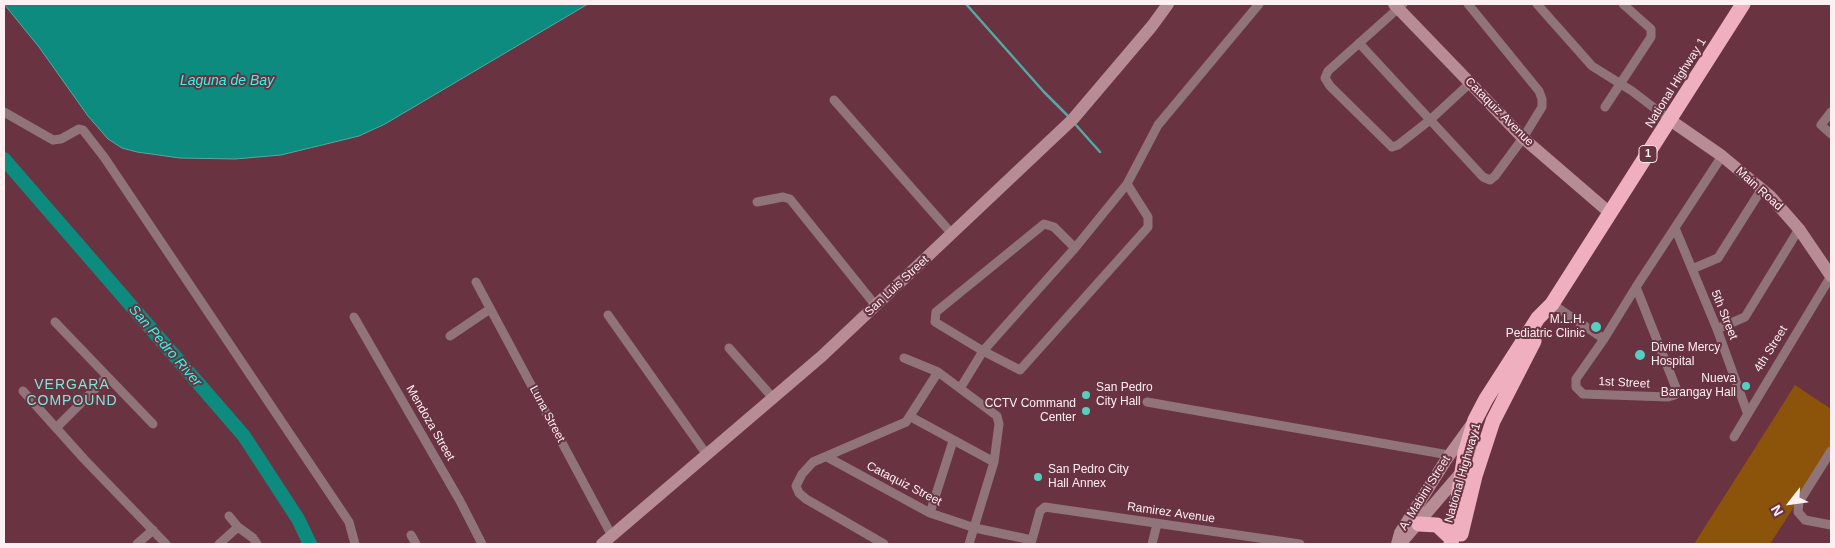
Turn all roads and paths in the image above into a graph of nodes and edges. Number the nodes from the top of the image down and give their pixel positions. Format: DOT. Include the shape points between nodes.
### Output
graph roads {
  1 [pos="1168,4"];
  2 [pos="1259,4"];
  3 [pos="1468,4"];
  4 [pos="1537,4"];
  5 [pos="1623,4"];
  6 [pos="1743,4"];
  7 [pos="1398,5"];
  8 [pos="1359,43"];
  9 [pos="1470,83"];
  10 [pos="1620,84"];
  11 [pos="834,100"];
  12 [pos="1605,107"];
  13 [pos="4,112"];
  14 [pos="1831,112"];
  15 [pos="1430,120"];
  16 [pos="1670,120"];
  17 [pos="1831,134"];
  18 [pos="1523,138"];
  19 [pos="1722,156"];
  20 [pos="1127,184"];
  21 [pos="1761,190"];
  22 [pos="757,202"];
  23 [pos="1610,213"];
  24 [pos="1675,228"];
  25 [pos="1799,228"];
  26 [pos="952,234"];
  27 [pos="1075,248"];
  28 [pos="1692,269"];
  29 [pos="1831,276"];
  30 [pos="476,282"];
  31 [pos="1636,287"];
  32 [pos="1552,304"];
  33 [pos="876,306"];
  34 [pos="490,309"];
  35 [pos="608,315"];
  36 [pos="354,317"];
  37 [pos="54,322"];
  38 [pos="1717,329"];
  39 [pos="450,336"];
  40 [pos="1604,339"];
  41 [pos="729,348"];
  42 [pos="983,351"];
  43 [pos="904,358"];
  44 [pos="938,372"];
  45 [pos="107,377"];
  46 [pos="961,387"];
  47 [pos="23,391"];
  48 [pos="773,398"];
  49 [pos="1147,402"];
  50 [pos="1748,412"];
  51 [pos="911,417"];
  52 [pos="1475,420"];
  53 [pos="152,424"];
  54 [pos="56,428"];
  55 [pos="1734,437"];
  56 [pos="952,441"];
  57 [pos="1484,446"];
  58 [pos="1831,451"];
  59 [pos="707,455"];
  60 [pos="1449,455"];
  61 [pos="827,457"];
  62 [pos="994,462"];
  63 [pos="1462,471"];
  64 [pos="1040,511"];
  65 [pos="930,513"];
  66 [pos="228,516"];
  67 [pos="1158,524"];
  68 [pos="1419,524"];
  69 [pos="1831,525"];
  70 [pos="238,527"];
  71 [pos="975,528"];
  72 [pos="153,530"];
  73 [pos="411,535"];
  74 [pos="611,542"];
  75 [pos="1031,542"];
  76 [pos="1454,542"];
  77 [pos="222,543"];
  78 [pos="137,544"];
  79 [pos="166,544"];
  80 [pos="257,544"];
  81 [pos="355,544"];
  82 [pos="416,544"];
  83 [pos="482,544"];
  84 [pos="884,544"];
  85 [pos="969,544"];
  86 [pos="1152,544"];
  87 [pos="1300,544"];
  88 [pos="1398,544"];
  1 -- 26 [label="street, San Luis Street" via="1072,119"];
  2 -- 20 [label="street" via="1158,125"];
  3 -- 18 [label="street" via="1540,95 1542,107"];
  4 -- 10 [label="street" via="1592,66"];
  5 -- 10 [label="street" via="1651,29 1651,37"];
  6 -- 16 [label="highway, National Highway 1 / 1"];
  7 -- 8 [label="street"];
  7 -- 9 [label="street, Cataquiz Avenue"];
  8 -- 15 [label="street"];
  8 -- 15 [label="street" via="1328,71 1325,78 1330,86 1392,147"];
  9 -- 15 [label="street"];
  9 -- 18 [label="street, Cataquiz Avenue"];
  10 -- 12 [label="street"];
  10 -- 16 [label="street"];
  11 -- 26 [label="street"];
  13 -- 81 [label="street" via="53,140 83,130 349,522"];
  14 -- 17 [label="street" via="1822,125"];
  15 -- 18 [label="street" via="1490,180"];
  16 -- 19 [label="street, Main Road"];
  16 -- 23 [label="highway, National Highway 1 / 1"];
  18 -- 23 [label="street, Cataquiz Avenue"];
  19 -- 21 [label="street, Main Road"];
  19 -- 24 [label="street, 1st Street"];
  20 -- 27 [label="street"];
  20 -- 42 [label="street" via="1148,217 1146,230 1020,370"];
  21 -- 25 [label="street, Main Road"];
  21 -- 28 [label="street" via="1718,258"];
  22 -- 33 [label="street" via="782,197 790,199"];
  23 -- 32 [label="highway, National Highway 1 / 1"];
  24 -- 28 [label="street, 5th Street"];
  24 -- 31 [label="street, 1st Street"];
  25 -- 29 [label="street, Main Road"];
  25 -- 38 [label="street" via="1745,317"];
  26 -- 33 [label="street, San Luis Street"];
  27 -- 42 [label="street"];
  27 -- 42 [label="street" via="1054,227 1044,224 936,312 934,319 937,324"];
  28 -- 38 [label="street, 5th Street"];
  29 -- 50 [label="street, 4th Street"];
  30 -- 34 [label="street, Luna Street"];
  31 -- 40 [label="street, 1st Street"];
  31 -- 40 [label="street, 1st Street" via="1676,388 1675,395 1668,398 1583,394 1579,391 1576,378"];
  32 -- 40 [label="street"];
  32 -- 52 [label="highway, National Highway 1 / 1" via="1538,318"];
  32 -- 57 [label="highway, National Highway 1 / 1" via="1505,395"];
  33 -- 48 [label="street, San Luis Street"];
  34 -- 39 [label="street"];
  34 -- 74 [label="street, Luna Street"];
  35 -- 59 [label="street"];
  36 -- 83 [label="street, Mendoza Street"];
  37 -- 45 [label="street"];
  38 -- 50 [label="street, 5th Street"];
  41 -- 48 [label="street"];
  42 -- 46 [label="street"];
  43 -- 44 [label="street"];
  44 -- 46 [label="street"];
  44 -- 51 [label="street"];
  45 -- 53 [label="street"];
  45 -- 54 [label="street"];
  46 -- 62 [label="street" via="997,416 999,424"];
  47 -- 54 [label="street"];
  48 -- 59 [label="street, San Luis Street"];
  49 -- 60 [label="street"];
  50 -- 55 [label="street, 4th Street"];
  51 -- 56 [label="street"];
  51 -- 61 [label="street" via="900,427"];
  52 -- 60 [label="street, A. Mabini Street"];
  52 -- 63 [label="highway, National Highway 1 / 1"];
  54 -- 72 [label="street"];
  56 -- 62 [label="street"];
  56 -- 65 [label="street"];
  57 -- 63 [label="street, A. Mabini Street"];
  57 -- 76 [label="highway, National Highway 1 / 1"];
  58 -- 69 [label="street" via="1799,502 1798,512 1805,520"];
  59 -- 74 [label="street, San Luis Street"];
  60 -- 88 [label="street, A. Mabini Street" via="1400,533"];
  61 -- 65 [label="street, Cataquiz Street"];
  61 -- 84 [label="street" via="814,462 802,474 796,486 799,493"];
  62 -- 71 [label="street"];
  63 -- 68 [label="street, A. Mabini Street"];
  63 -- 76 [label="highway, National Highway 1 / 1"];
  64 -- 67 [label="street, Ramirez Avenue" via="1045,507"];
  64 -- 75 [label="street, Cataquiz Street"];
  65 -- 71 [label="street, Cataquiz Street"];
  66 -- 70 [label="street"];
  67 -- 86 [label="street"];
  67 -- 87 [label="street, Ramirez Avenue"];
  68 -- 76 [label="highway" via="1437,525"];
  68 -- 88 [label="street, A. Mabini Street"];
  70 -- 77 [label="street"];
  70 -- 80 [label="street"];
  71 -- 75 [label="street, Cataquiz Street"];
  71 -- 85 [label="street"];
  72 -- 78 [label="street"];
  72 -- 79 [label="street"];
  73 -- 82 [label="street"];
}
